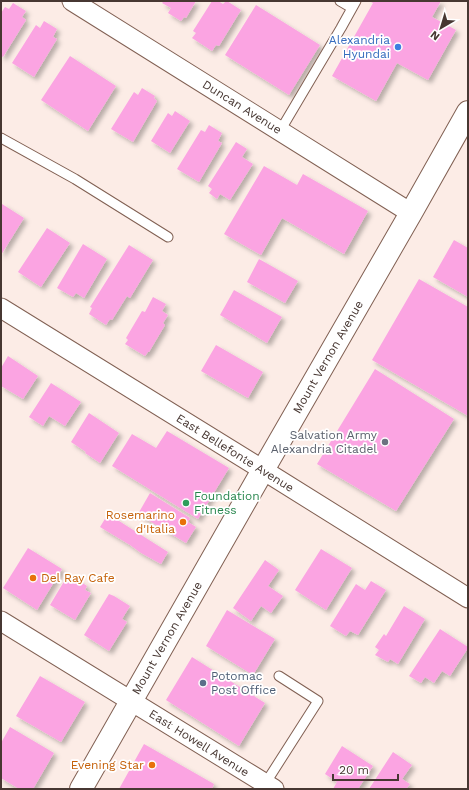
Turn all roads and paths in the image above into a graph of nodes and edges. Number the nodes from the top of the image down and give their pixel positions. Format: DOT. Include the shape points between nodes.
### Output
graph roads {
  1 [pos="72,1"];
  2 [pos="340,1"];
  3 [pos="354,5"];
  4 [pos="468,112"];
  5 [pos="280,131"];
  6 [pos="1,138"];
  7 [pos="412,213"];
  8 [pos="168,237"];
  9 [pos="1,308"];
  10 [pos="263,470"];
  11 [pos="468,598"];
  12 [pos="1,621"];
  13 [pos="280,676"];
  14 [pos="132,702"];
  15 [pos="269,786"];
  16 [pos="81,789"];
  1 -- 5 [label="street, Duncan Avenue"];
  2 -- 3 [label="lane"];
  3 -- 5 [label="lane"];
  4 -- 7 [label="main road, Mount Vernon Avenue"];
  5 -- 7 [label="street, Duncan Avenue"];
  6 -- 8 [label="lane" via="75,179"];
  7 -- 10 [label="main road, Mount Vernon Avenue"];
  9 -- 10 [label="street, East Bellefonte Avenue"];
  10 -- 11 [label="street, East Bellefonte Avenue"];
  10 -- 14 [label="main road, Mount Vernon Avenue"];
  12 -- 14 [label="street, East Howell Avenue"];
  13 -- 15 [label="lane" via="318,701"];
  14 -- 15 [label="street, East Howell Avenue"];
  14 -- 16 [label="main road, Mount Vernon Avenue"];
}
